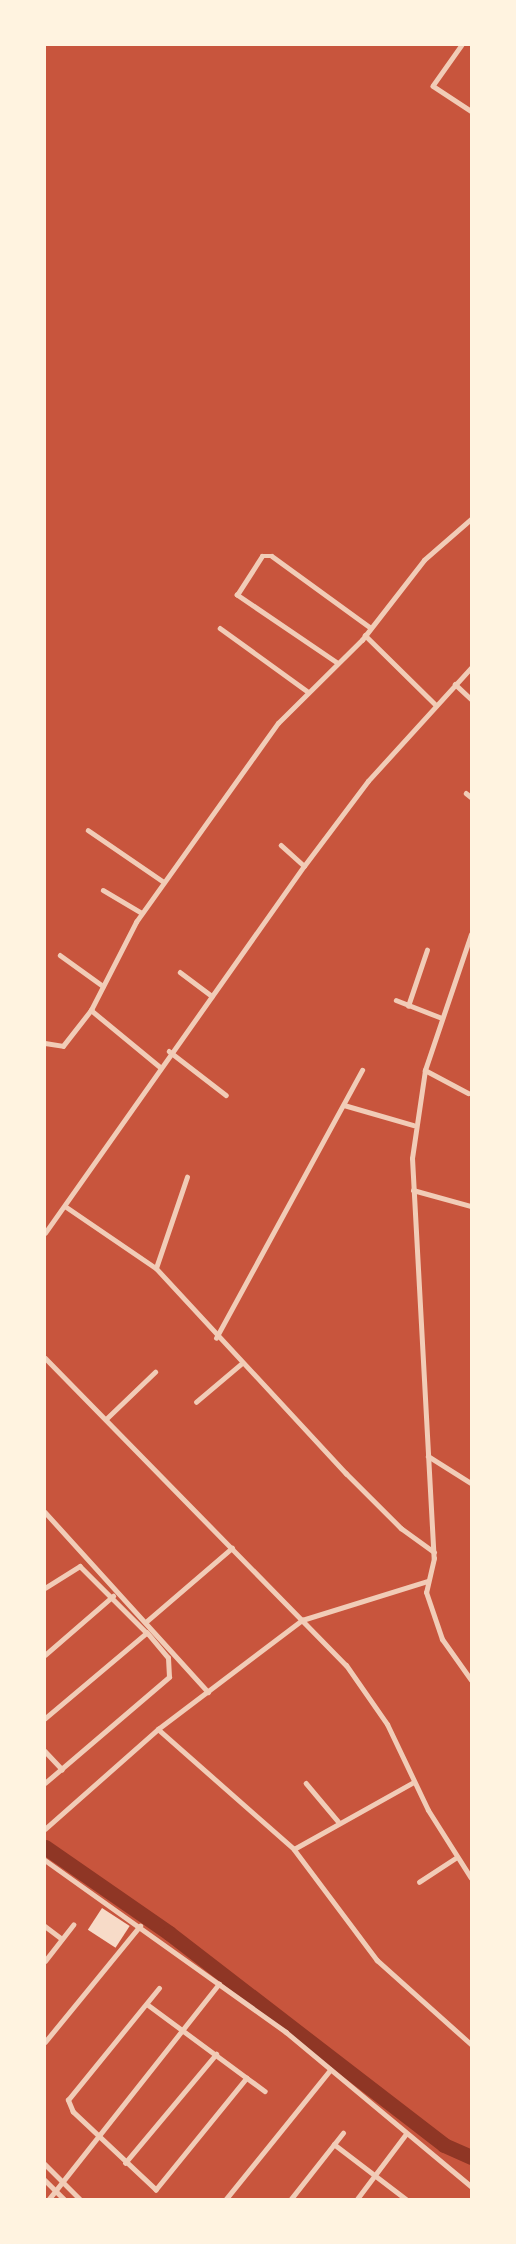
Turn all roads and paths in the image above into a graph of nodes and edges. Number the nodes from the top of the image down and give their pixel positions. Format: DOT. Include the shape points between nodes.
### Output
graph roads {
  1 [pos="462,45"];
  2 [pos="471,111"];
  3 [pos="471,519"];
  4 [pos="220,628"];
  5 [pos="370,628"];
  6 [pos="365,635"];
  7 [pos="337,663"];
  8 [pos="471,668"];
  9 [pos="455,684"];
  10 [pos="307,691"];
  11 [pos="471,699"];
  12 [pos="436,705"];
  13 [pos="466,793"];
  14 [pos="471,797"];
  15 [pos="88,830"];
  16 [pos="281,845"];
  17 [pos="304,866"];
  18 [pos="164,882"];
  19 [pos="103,890"];
  20 [pos="142,913"];
  21 [pos="471,934"];
  22 [pos="427,950"];
  23 [pos="60,955"];
  24 [pos="180,972"];
  25 [pos="103,986"];
  26 [pos="212,996"];
  27 [pos="396,1000"];
  28 [pos="408,1006"];
  29 [pos="91,1010"];
  30 [pos="441,1018"];
  31 [pos="45,1043"];
  32 [pos="170,1051"];
  33 [pos="159,1066"];
  34 [pos="362,1070"];
  35 [pos="425,1070"];
  36 [pos="468,1093"];
  37 [pos="226,1095"];
  38 [pos="344,1105"];
  39 [pos="413,1125"];
  40 [pos="187,1177"];
  41 [pos="412,1189"];
  42 [pos="65,1206"];
  43 [pos="471,1206"];
  44 [pos="45,1233"];
  45 [pos="156,1268"];
  46 [pos="216,1338"];
  47 [pos="45,1358"];
  48 [pos="242,1363"];
  49 [pos="154,1372"];
  50 [pos="196,1402"];
  51 [pos="106,1419"];
  52 [pos="428,1456"];
  53 [pos="471,1483"];
  54 [pos="45,1512"];
  55 [pos="232,1548"];
  56 [pos="434,1552"];
  57 [pos="427,1581"];
  58 [pos="45,1588"];
  59 [pos="113,1596"];
  60 [pos="302,1620"];
  61 [pos="147,1621"];
  62 [pos="147,1633"];
  63 [pos="45,1655"];
  64 [pos="471,1680"];
  65 [pos="208,1692"];
  66 [pos="45,1719"];
  67 [pos="158,1729"];
  68 [pos="45,1751"];
  69 [pos="62,1769"];
  70 [pos="414,1782"];
  71 [pos="45,1783"];
  72 [pos="306,1783"];
  73 [pos="338,1821"];
  74 [pos="45,1829"];
  75 [pos="294,1849"];
  76 [pos="457,1857"];
  77 [pos="45,1860"];
  78 [pos="471,1878"];
  79 [pos="419,1882"];
  80 [pos="73,1925"];
  81 [pos="45,1926"];
  82 [pos="140,1926"];
  83 [pos="62,1939"];
  84 [pos="45,1960"];
  85 [pos="219,1984"];
  86 [pos="159,1988"];
  87 [pos="147,2004"];
  88 [pos="181,2029"];
  89 [pos="45,2042"];
  90 [pos="471,2044"];
  91 [pos="216,2054"];
  92 [pos="330,2070"];
  93 [pos="247,2078"];
  94 [pos="265,2091"];
  95 [pos="343,2133"];
  96 [pos="406,2134"];
  97 [pos="97,2135"];
  98 [pos="334,2144"];
  99 [pos="125,2163"];
  100 [pos="45,2164"];
  101 [pos="375,2176"];
  102 [pos="45,2181"];
  103 [pos="62,2181"];
  104 [pos="471,2186"];
  105 [pos="55,2191"];
  106 [pos="49,2199"];
  107 [pos="64,2199"];
  108 [pos="80,2199"];
  109 [pos="225,2199"];
  110 [pos="291,2199"];
  111 [pos="358,2199"];
  112 [pos="406,2199"];
  1 -- 2 [label="street" via="433,86"];
  3 -- 5 [label="street" via="424,560"];
  4 -- 10 [label="street"];
  5 -- 6 [label="street"];
  5 -- 7 [label="street" via="272,556 262,556 237,595"];
  6 -- 7 [label="street"];
  6 -- 12 [label="street"];
  7 -- 10 [label="street"];
  8 -- 9 [label="street"];
  9 -- 11 [label="street"];
  9 -- 12 [label="street"];
  10 -- 18 [label="street" via="265,740"];
  12 -- 17 [label="street"];
  13 -- 14 [label="street"];
  15 -- 18 [label="street"];
  16 -- 17 [label="street"];
  17 -- 26 [label="street"];
  18 -- 20 [label="street"];
  19 -- 20 [label="street"];
  20 -- 25 [label="street"];
  21 -- 30 [label="street"];
  22 -- 28 [label="street"];
  23 -- 25 [label="street"];
  24 -- 26 [label="street"];
  25 -- 29 [label="street"];
  26 -- 32 [label="street"];
  27 -- 28 [label="street"];
  28 -- 30 [label="street"];
  29 -- 31 [label="street" via="63,1046"];
  29 -- 33 [label="street"];
  30 -- 35 [label="street"];
  32 -- 33 [label="street"];
  32 -- 37 [label="street"];
  33 -- 42 [label="street"];
  34 -- 38 [label="street"];
  35 -- 36 [label="street"];
  35 -- 39 [label="street"];
  38 -- 39 [label="street"];
  38 -- 46 [label="street"];
  39 -- 41 [label="street"];
  40 -- 45 [label="street"];
  41 -- 43 [label="street"];
  41 -- 52 [label="street"];
  42 -- 44 [label="street"];
  42 -- 45 [label="street"];
  45 -- 46 [label="street"];
  46 -- 48 [label="street"];
  47 -- 51 [label="street"];
  48 -- 50 [label="street"];
  48 -- 56 [label="street" via="401,1528"];
  49 -- 51 [label="street"];
  51 -- 55 [label="street"];
  52 -- 53 [label="street"];
  52 -- 56 [label="street"];
  54 -- 61 [label="street"];
  55 -- 60 [label="street"];
  55 -- 61 [label="street"];
  56 -- 57 [label="street" via="433,1570"];
  57 -- 60 [label="street"];
  57 -- 64 [label="street" via="442,1639"];
  58 -- 59 [label="street" via="80,1566"];
  59 -- 62 [label="street"];
  59 -- 63 [label="street"];
  60 -- 65 [label="street"];
  60 -- 70 [label="street" via="366,1690"];
  61 -- 65 [label="street"];
  62 -- 66 [label="street"];
  62 -- 69 [label="street" via="168,1658 169,1677"];
  65 -- 67 [label="street"];
  67 -- 74 [label="street"];
  67 -- 75 [label="street"];
  68 -- 69 [label="street"];
  69 -- 71 [label="street"];
  70 -- 73 [label="street"];
  70 -- 76 [label="street"];
  72 -- 73 [label="street"];
  73 -- 75 [label="street"];
  75 -- 90 [label="street" via="377,1960"];
  76 -- 78 [label="street"];
  76 -- 79 [label="street"];
  77 -- 82 [label="street"];
  80 -- 83 [label="street"];
  81 -- 83 [label="street"];
  82 -- 85 [label="street"];
  82 -- 89 [label="street"];
  83 -- 84 [label="street"];
  85 -- 88 [label="street"];
  85 -- 92 [label="street"];
  86 -- 87 [label="street"];
  87 -- 88 [label="street"];
  87 -- 97 [label="street" via="68,2100"];
  88 -- 91 [label="street"];
  88 -- 97 [label="street"];
  91 -- 93 [label="street"];
  91 -- 99 [label="street"];
  92 -- 96 [label="street"];
  92 -- 109 [label="street"];
  93 -- 94 [label="street"];
  93 -- 99 [label="street" via="158,2189"];
  95 -- 98 [label="street"];
  96 -- 101 [label="street"];
  96 -- 104 [label="street"];
  97 -- 99 [label="street"];
  97 -- 103 [label="street"];
  98 -- 101 [label="street"];
  98 -- 110 [label="street"];
  100 -- 103 [label="street"];
  101 -- 111 [label="street"];
  101 -- 112 [label="street"];
  102 -- 105 [label="street"];
  103 -- 105 [label="street"];
  103 -- 108 [label="street"];
  105 -- 106 [label="street"];
  105 -- 107 [label="street"];
}
